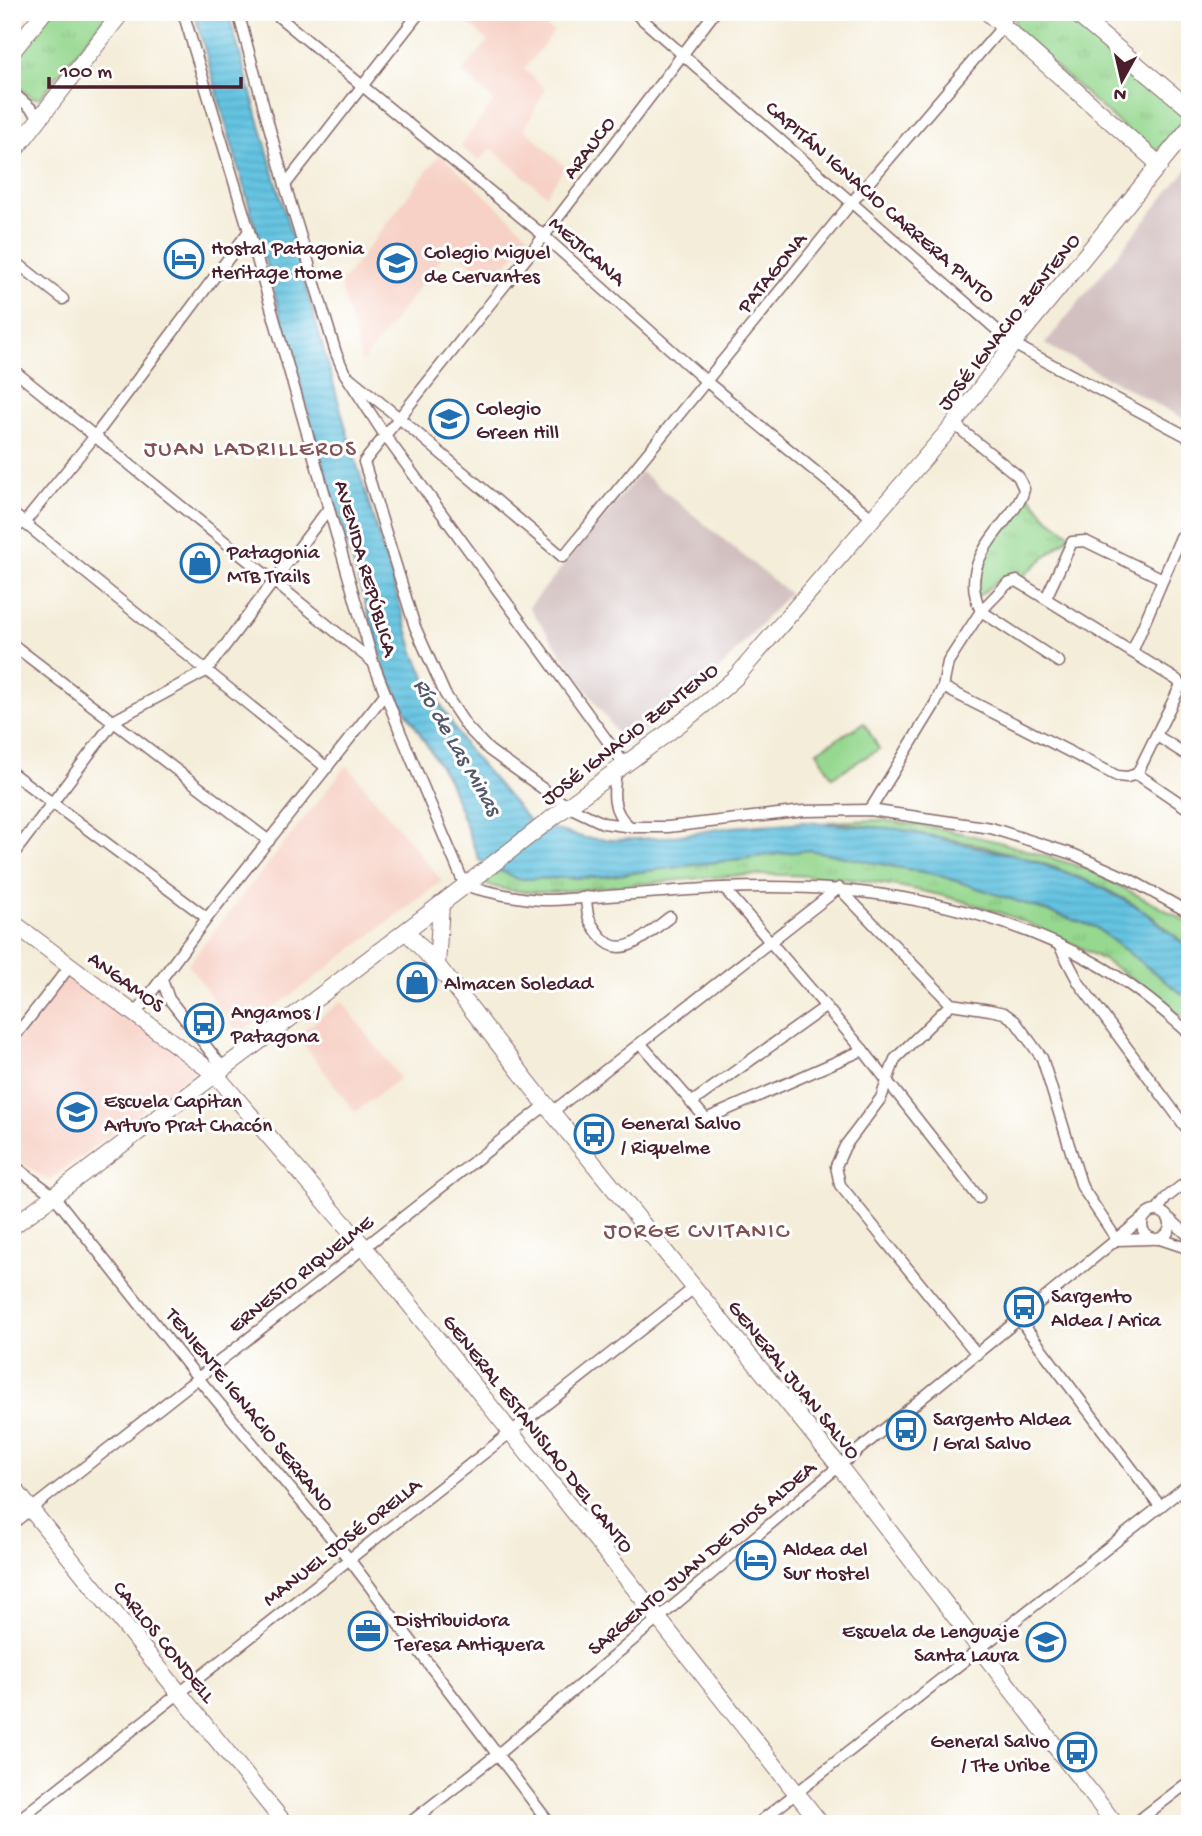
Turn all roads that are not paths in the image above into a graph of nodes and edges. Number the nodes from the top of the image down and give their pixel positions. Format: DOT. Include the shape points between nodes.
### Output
graph roads {
  1 [pos="44,12"];
  2 [pos="122,12"];
  3 [pos="183,12"];
  4 [pos="238,12"];
  5 [pos="273,12"];
  6 [pos="421,12"];
  7 [pos="635,12"];
  8 [pos="715,12"];
  9 [pos="987,12"];
  10 [pos="1074,12"];
  11 [pos="1006,19"];
  12 [pos="12,52"];
  13 [pos="683,53"];
  14 [pos="363,88"];
  15 [pos="12,92"];
  16 [pos="1190,109"];
  17 [pos="41,117"];
  18 [pos="1190,127"];
  19 [pos="12,154"];
  20 [pos="1160,165"];
  21 [pos="285,186"];
  22 [pos="852,202"];
  23 [pos="250,231"];
  24 [pos="544,236"];
  25 [pos="12,259"];
  26 [pos="63,299"];
  27 [pos="1013,344"];
  28 [pos="12,369"];
  29 [pos="345,374"];
  30 [pos="707,382"];
  31 [pos="398,417"];
  32 [pos="954,424"];
  33 [pos="384,434"];
  34 [pos="95,436"];
  35 [pos="1190,438"];
  36 [pos="329,508"];
  37 [pos="12,513"];
  38 [pos="873,519"];
  39 [pos="24,523"];
  40 [pos="12,529"];
  41 [pos="1181,537"];
  42 [pos="1163,579"];
  43 [pos="275,582"];
  44 [pos="1046,598"];
  45 [pos="981,611"];
  46 [pos="12,644"];
  47 [pos="1132,652"];
  48 [pos="373,662"];
  49 [pos="1059,662"];
  50 [pos="206,671"];
  51 [pos="943,687"];
  52 [pos="385,694"];
  53 [pos="115,720"];
  54 [pos="1157,736"];
  55 [pos="1190,757"];
  56 [pos="327,768"];
  57 [pos="621,768"];
  58 [pos="12,773"];
  59 [pos="1137,774"];
  60 [pos="52,803"];
  61 [pos="870,810"];
  62 [pos="1190,810"];
  63 [pos="561,811"];
  64 [pos="632,827"];
  65 [pos="269,841"];
  66 [pos="12,856"];
  67 [pos="472,881"];
  68 [pos="724,888"];
  69 [pos="839,888"];
  70 [pos="586,897"];
  71 [pos="441,905"];
  72 [pos="1190,913"];
  73 [pos="670,917"];
  74 [pos="206,918"];
  75 [pos="12,922"];
  76 [pos="406,931"];
  77 [pos="771,942"];
  78 [pos="1059,945"];
  79 [pos="437,965"];
  80 [pos="70,966"];
  81 [pos="162,981"];
  82 [pos="951,1004"];
  83 [pos="825,1007"];
  84 [pos="136,1013"];
  85 [pos="1190,1034"];
  86 [pos="12,1040"];
  87 [pos="641,1044"];
  88 [pos="863,1050"];
  89 [pos="220,1072"];
  90 [pos="886,1079"];
  91 [pos="691,1103"];
  92 [pos="549,1109"];
  93 [pos="1190,1133"];
  94 [pos="12,1164"];
  95 [pos="1190,1179"];
  96 [pos="54,1196"];
  97 [pos="979,1198"];
  98 [pos="1157,1211"];
  99 [pos="1144,1217"];
  100 [pos="1169,1218"];
  101 [pos="12,1227"];
  102 [pos="1190,1237"];
  103 [pos="1155,1239"];
  104 [pos="1117,1240"];
  105 [pos="365,1248"];
  106 [pos="1190,1249"];
  107 [pos="694,1289"];
  108 [pos="1019,1320"];
  109 [pos="977,1354"];
  110 [pos="198,1378"];
  111 [pos="511,1431"];
  112 [pos="839,1466"];
  113 [pos="1190,1483"];
  114 [pos="12,1486"];
  115 [pos="1160,1507"];
  116 [pos="31,1509"];
  117 [pos="12,1524"];
  118 [pos="349,1559"];
  119 [pos="659,1619"];
  120 [pos="980,1648"];
  121 [pos="180,1692"];
  122 [pos="498,1754"];
  123 [pos="1190,1781"];
  124 [pos="797,1792"];
  125 [pos="13,1824"];
  126 [pos="285,1824"];
  127 [pos="408,1824"];
  128 [pos="550,1824"];
  129 [pos="757,1824"];
  130 [pos="821,1824"];
  131 [pos="1115,1824"];
  132 [pos="1134,1824"];
  1 -- 12 [label="street"];
  2 -- 17 [label="street"];
  3 -- 23 [label="street, AVENIDA REPÚBLICA"];
  4 -- 21 [label="street"];
  5 -- 14 [label="street, MEJICANA"];
  6 -- 14 [label="street"];
  7 -- 13 [label="street, CAPITÁN IGNACIO CARRERA PINTO"];
  8 -- 13 [label="street, ARAUCO"];
  9 -- 11 [label="street"];
  10 -- 16 [label="street"];
  11 -- 20 [label="street"];
  11 -- 22 [label="street, PATAGONA"];
  13 -- 22 [label="street, CAPITÁN IGNACIO CARRERA PINTO"];
  13 -- 24 [label="street, ARAUCO"];
  14 -- 21 [label="street"];
  14 -- 24 [label="street, MEJICANA"];
  15 -- 17 [label="street"];
  17 -- 19 [label="street"];
  18 -- 20 [label="street, JOSÉ IGNACIO ZENTENO"];
  20 -- 27 [label="street, JOSÉ IGNACIO ZENTENO"];
  21 -- 29 [label="street"];
  22 -- 27 [label="street, CAPITÁN IGNACIO CARRERA PINTO"];
  22 -- 30 [label="street, PATAGONA"];
  23 -- 34 [label="street"];
  23 -- 36 [label="street, AVENIDA REPÚBLICA"];
  24 -- 30 [label="street, MEJICANA"];
  24 -- 31 [label="street, ARAUCO"];
  25 -- 26 [label="street"];
  27 -- 32 [label="street, JOSÉ IGNACIO ZENTENO"];
  27 -- 35 [label="street, CAPITÁN IGNACIO CARRERA PINTO"];
  28 -- 34 [label="street"];
  29 -- 31 [label="street"];
  29 -- 33 [label="street"];
  30 -- 31 [label="street, PATAGONA" via="563,557"];
  30 -- 38 [label="street, MEJICANA"];
  31 -- 33 [label="street, ARAUCO"];
  32 -- 38 [label="street, JOSÉ IGNACIO ZENTENO"];
  32 -- 45 [label="street" via="1018,475 1024,489 979,558 974,578"];
  33 -- 57 [label="street"];
  33 -- 63 [label="street, ARAUCO" via="364,461 415,627 445,694 489,750"];
  34 -- 39 [label="street"];
  34 -- 43 [label="street"];
  36 -- 43 [label="street"];
  36 -- 48 [label="street, AVENIDA REPÚBLICA"];
  37 -- 39 [label="street"];
  38 -- 57 [label="street, JOSÉ IGNACIO ZENTENO" via="736,677"];
  39 -- 40 [label="street"];
  39 -- 50 [label="street"];
  41 -- 42 [label="street"];
  42 -- 44 [label="street" via="1077,540"];
  42 -- 47 [label="street"];
  43 -- 48 [label="street"];
  43 -- 50 [label="street"];
  44 -- 45 [label="street" via="1017,581 1007,584"];
  44 -- 47 [label="street"];
  45 -- 49 [label="street"];
  45 -- 51 [label="street" via="948,662"];
  46 -- 53 [label="street"];
  47 -- 54 [label="street" via="1181,685"];
  48 -- 52 [label="street, AVENIDA REPÚBLICA"];
  50 -- 53 [label="street"];
  50 -- 56 [label="street"];
  51 -- 59 [label="street" via="1117,776"];
  51 -- 61 [label="street"];
  52 -- 56 [label="street"];
  52 -- 67 [label="street, AVENIDA REPÚBLICA"];
  53 -- 60 [label="street"];
  53 -- 65 [label="street"];
  54 -- 55 [label="street"];
  54 -- 59 [label="street"];
  56 -- 65 [label="street"];
  57 -- 63 [label="street, JOSÉ IGNACIO ZENTENO"];
  57 -- 64 [label="street" via="612,797 621,818"];
  58 -- 60 [label="street"];
  59 -- 62 [label="street"];
  60 -- 66 [label="street"];
  60 -- 74 [label="street"];
  61 -- 64 [label="street" via="804,811"];
  61 -- 72 [label="street" via="990,828 1075,855"];
  63 -- 64 [label="street"];
  63 -- 67 [label="street, JOSÉ IGNACIO ZENTENO"];
  65 -- 74 [label="street"];
  67 -- 70 [label="street" via="509,896 543,900"];
  67 -- 71 [label="street, JOSÉ IGNACIO ZENTENO"];
  68 -- 69 [label="street"];
  68 -- 70 [label="street"];
  68 -- 77 [label="street"];
  69 -- 77 [label="street, ERNESTO RIQUELME"];
  69 -- 78 [label="street" via="981,915"];
  69 -- 82 [label="street"];
  70 -- 73 [label="street" via="587,919 614,947 627,948"];
  71 -- 76 [label="street, JOSÉ IGNACIO ZENTENO"];
  71 -- 79 [label="street"];
  74 -- 81 [label="street"];
  75 -- 80 [label="street, ANGAMOS"];
  76 -- 79 [label="street, GENERAL JUAN SALVO"];
  76 -- 89 [label="street, JOSÉ IGNACIO ZENTENO"];
  77 -- 83 [label="street"];
  77 -- 87 [label="street, ERNESTO RIQUELME"];
  78 -- 85 [label="street" via="1135,988"];
  78 -- 93 [label="street" via="1079,983"];
  79 -- 92 [label="street, GENERAL JUAN SALVO"];
  80 -- 84 [label="street, ANGAMOS"];
  80 -- 86 [label="street"];
  81 -- 84 [label="street"];
  81 -- 89 [label="street" via="169,999"];
  82 -- 90 [label="street" via="895,1059"];
  82 -- 104 [label="street" via="1004,1013 1042,1058 1082,1187"];
  83 -- 88 [label="street"];
  83 -- 91 [label="street"];
  84 -- 89 [label="street, ANGAMOS"];
  87 -- 91 [label="street"];
  87 -- 92 [label="street, ERNESTO RIQUELME"];
  88 -- 90 [label="street"];
  88 -- 91 [label="street" via="706,1119"];
  89 -- 96 [label="street, JOSÉ IGNACIO ZENTENO"];
  89 -- 105 [label="street, GENERAL ESTANISLAO DEL CANTO"];
  90 -- 97 [label="street"];
  90 -- 109 [label="street" via="881,1098 845,1146 836,1166 840,1185"];
  92 -- 105 [label="street, ERNESTO RIQUELME"];
  92 -- 107 [label="street, GENERAL JUAN SALVO"];
  94 -- 96 [label="street, TENIENTE IGNACIO SERRANO"];
  95 -- 98 [label="street"];
  96 -- 101 [label="street, JOSÉ IGNACIO ZENTENO"];
  96 -- 110 [label="street, TENIENTE IGNACIO SERRANO"];
  98 -- 99 [label="street"];
  98 -- 100 [label="street"];
  99 -- 103 [label="street" via="1141,1227 1146,1236"];
  99 -- 104 [label="street, SARGENTO JUAN DE DIOS ALDEA"];
  100 -- 102 [label="street"];
  100 -- 103 [label="street" via="1168,1233"];
  103 -- 104 [label="street"];
  103 -- 106 [label="street"];
  104 -- 108 [label="street, SARGENTO JUAN DE DIOS ALDEA"];
  105 -- 110 [label="street, ERNESTO RIQUELME"];
  105 -- 111 [label="street, GENERAL ESTANISLAO DEL CANTO"];
  107 -- 111 [label="street, MANUEL JOSÉ ORELLA"];
  107 -- 112 [label="street, GENERAL JUAN SALVO"];
  108 -- 109 [label="street, SARGENTO JUAN DE DIOS ALDEA"];
  108 -- 115 [label="street"];
  109 -- 112 [label="street, SARGENTO JUAN DE DIOS ALDEA"];
  110 -- 116 [label="street, ERNESTO RIQUELME"];
  110 -- 118 [label="street, TENIENTE IGNACIO SERRANO"];
  111 -- 118 [label="street, MANUEL JOSÉ ORELLA"];
  111 -- 119 [label="street, GENERAL ESTANISLAO DEL CANTO"];
  112 -- 119 [label="street, SARGENTO JUAN DE DIOS ALDEA"];
  112 -- 120 [label="street, GENERAL JUAN SALVO"];
  113 -- 115 [label="street"];
  114 -- 116 [label="street, CARLOS CONDELL"];
  115 -- 120 [label="street"];
  116 -- 117 [label="street, ERNESTO RIQUELME"];
  116 -- 121 [label="street, CARLOS CONDELL"];
  118 -- 121 [label="street, MANUEL JOSÉ ORELLA"];
  118 -- 122 [label="street, TENIENTE IGNACIO SERRANO"];
  119 -- 122 [label="street, SARGENTO JUAN DE DIOS ALDEA"];
  119 -- 124 [label="street, GENERAL ESTANISLAO DEL CANTO"];
  120 -- 124 [label="street"];
  120 -- 131 [label="street, GENERAL JUAN SALVO"];
  121 -- 125 [label="street, MANUEL JOSÉ ORELLA"];
  121 -- 126 [label="street, CARLOS CONDELL"];
  122 -- 127 [label="street, SARGENTO JUAN DE DIOS ALDEA"];
  122 -- 128 [label="street, TENIENTE IGNACIO SERRANO"];
  123 -- 132 [label="street"];
  124 -- 129 [label="street"];
  124 -- 130 [label="street, GENERAL ESTANISLAO DEL CANTO"];
}
